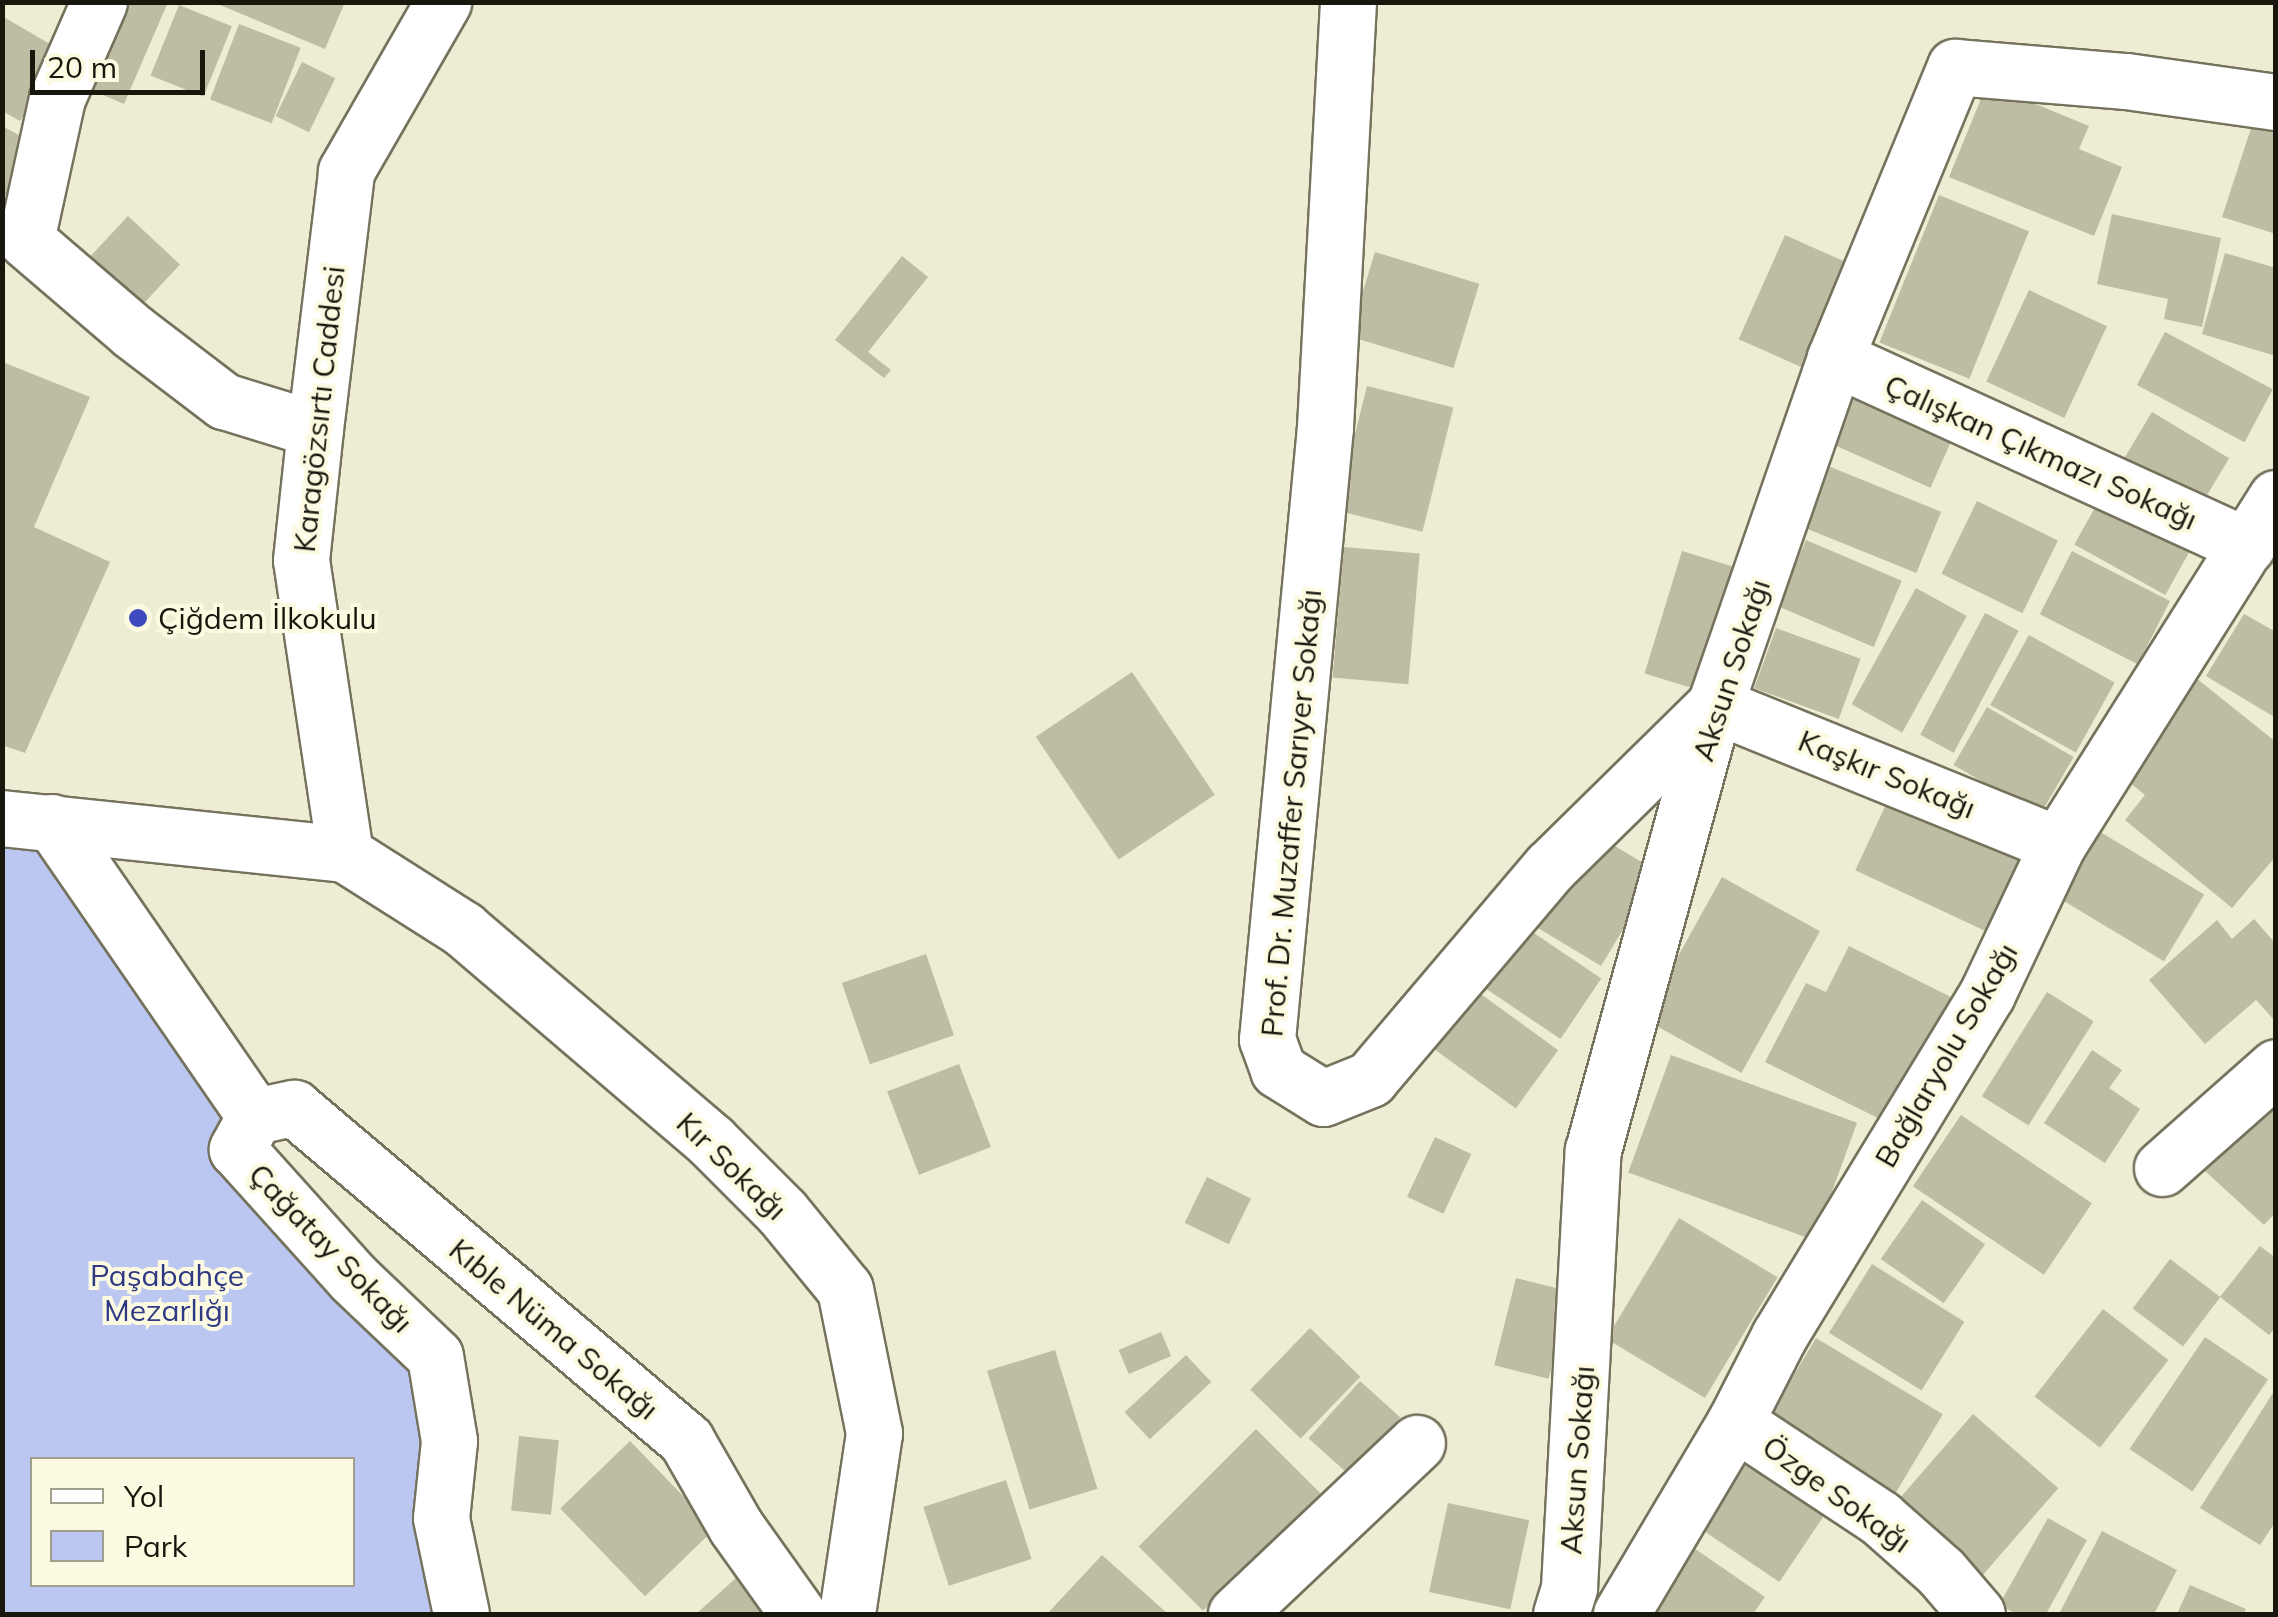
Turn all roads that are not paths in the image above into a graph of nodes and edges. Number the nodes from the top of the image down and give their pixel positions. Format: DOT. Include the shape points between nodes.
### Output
graph roads {
  1 [pos="99,2"];
  2 [pos="443,2"];
  3 [pos="1348,2"];
  4 [pos="2276,102"];
  5 [pos="1836,358"];
  6 [pos="315,429"];
  7 [pos="2276,498"];
  8 [pos="2247,546"];
  9 [pos="1716,705"];
  10 [pos="27,820"];
  11 [pos="2058,844"];
  12 [pos="345,854"];
  13 [pos="2276,1067"];
  14 [pos="255,1116"];
  15 [pos="2162,1168"];
  16 [pos="1735,1422"];
  17 [pos="1417,1443"];
  18 [pos="461,1614"];
  19 [pos="798,1614"];
  20 [pos="847,1614"];
  21 [pos="1236,1614"];
  22 [pos="1561,1614"];
  23 [pos="1621,1614"];
  24 [pos="1977,1614"];
  1 -- 6 [label="street" via="57,98 26,240 224,401"];
  2 -- 6 [label="street, Karagözsırtı Caddesi" via="346,171"];
  3 -- 9 [label="street, Prof. Dr. Muzaffer Sarıyer Sokağı" via="1324,427 1267,1039 1278,1070 1323,1098 1370,1079 1550,867"];
  4 -- 5 [label="street, Aksun Sokağı" via="1955,67"];
  5 -- 8 [label="street, Çalışkan Çıkmazı Sokağı"];
  5 -- 9 [label="street, Aksun Sokağı"];
  6 -- 12 [label="street, Karagözsırtı Caddesi" via="300,560"];
  7 -- 8 [label="street, Bağlaryolu Sokağı"];
  8 -- 11 [label="street, Bağlaryolu Sokağı"];
  9 -- 11 [label="street, Kaşkır Sokağı"];
  9 -- 22 [label="street, Aksun Sokağı" via="1593,1150 1568,1587"];
  10 -- 12 [label="street"];
  10 -- 14 [label="street, Çağatay Sokağı"];
  11 -- 16 [label="street, Bağlaryolu Sokağı" via="1987,994 1779,1336"];
  12 -- 20 [label="street, Kır Sokağı" via="463,929 711,1141 845,1289 874,1433"];
  13 -- 15 [label="street"];
  14 -- 18 [label="street, Çağatay Sokağı" via="237,1149 353,1278 435,1356 449,1441 440,1518"];
  14 -- 19 [label="street, Kıble Nüma Sokağı" via="294,1108 686,1440 736,1528"];
  16 -- 23 [label="street, Bağlaryolu Sokağı"];
  16 -- 24 [label="street, Özge Sokağı" via="1880,1518"];
  17 -- 21 [label="street"];
}
